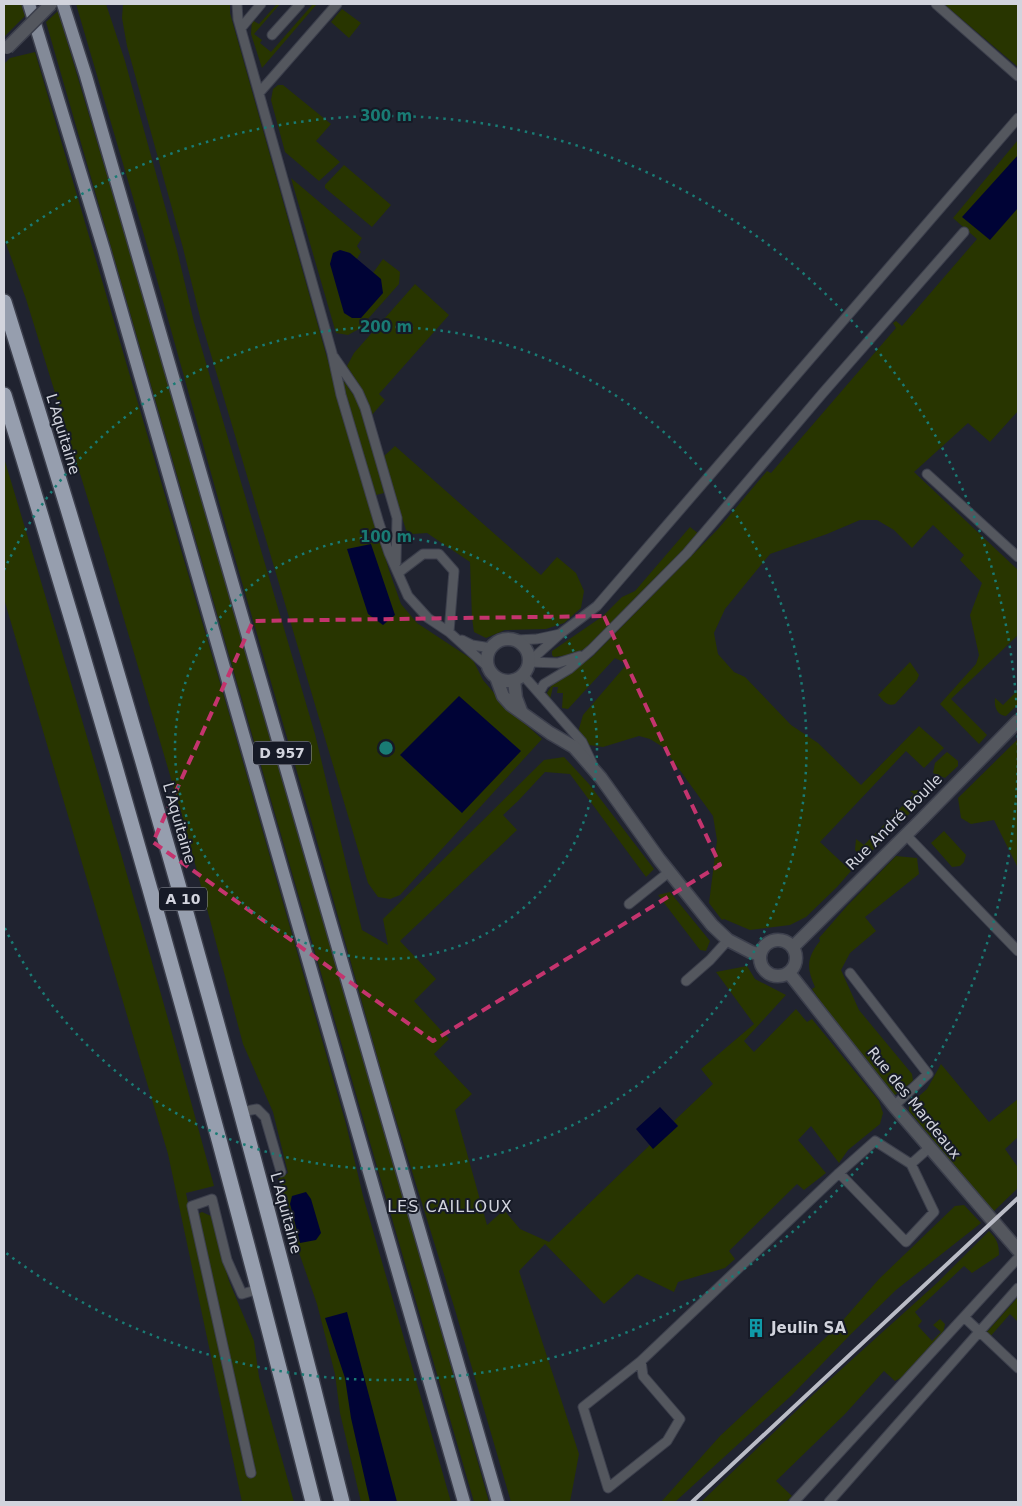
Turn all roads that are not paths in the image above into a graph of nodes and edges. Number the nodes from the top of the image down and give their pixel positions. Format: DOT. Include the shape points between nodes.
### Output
graph roads {
  1 [pos="29,4"];
  2 [pos="51,4"];
  3 [pos="63,4"];
  4 [pos="237,4"];
  5 [pos="261,4"];
  6 [pos="300,4"];
  7 [pos="337,4"];
  8 [pos="936,4"];
  9 [pos="241,28"];
  10 [pos="272,35"];
  11 [pos="6,49"];
  12 [pos="1018,76"];
  13 [pos="259,93"];
  14 [pos="1018,118"];
  15 [pos="964,232"];
  16 [pos="4,302"];
  17 [pos="332,353"];
  18 [pos="4,395"];
  19 [pos="927,474"];
  20 [pos="1018,558"];
  21 [pos="398,573"];
  22 [pos="449,632"];
  23 [pos="560,634"];
  24 [pos="516,640"];
  25 [pos="491,648"];
  26 [pos="591,650"];
  27 [pos="530,662"];
  28 [pos="492,672"];
  29 [pos="519,678"];
  30 [pos="539,693"];
  31 [pos="522,712"];
  32 [pos="1018,721"];
  33 [pos="601,778"];
  34 [pos="906,835"];
  35 [pos="669,872"];
  36 [pos="629,904"];
  37 [pos="728,940"];
  38 [pos="793,947"];
  39 [pos="1018,951"];
  40 [pos="760,954"];
  41 [pos="789,973"];
  42 [pos="850,973"];
  43 [pos="686,981"];
  44 [pos="894,1106"];
  45 [pos="242,1112"];
  46 [pos="929,1148"];
  47 [pos="911,1164"];
  48 [pos="281,1172"];
  49 [pos="839,1173"];
  50 [pos="1016,1243"];
  51 [pos="1018,1258"];
  52 [pos="1018,1288"];
  53 [pos="259,1289"];
  54 [pos="964,1317"];
  55 [pos="980,1332"];
  56 [pos="641,1361"];
  57 [pos="1018,1368"];
  58 [pos="251,1472"];
  59 [pos="313,1502"];
  60 [pos="342,1502"];
  61 [pos="464,1502"];
  62 [pos="498,1502"];
  63 [pos="794,1502"];
  64 [pos="829,1502"];
  1 -- 61 [label="main road, D 957" via="107,260"];
  2 -- 11 [label="street, bridge"];
  3 -- 62 [label="main road, D 957"];
  4 -- 9 [label="lane"];
  5 -- 9 [label="lane"];
  6 -- 10 [label="lane"];
  7 -- 13 [label="lane"];
  8 -- 12 [label="lane"];
  9 -- 13 [label="lane"];
  13 -- 17 [label="lane"];
  14 -- 23 [label="lane" via="596,606"];
  15 -- 26 [label="lane" via="687,553"];
  16 -- 45 [label="highway, L'Aquitaine / A 10" via="125,698"];
  17 -- 21 [label="lane" via="369,490"];
  17 -- 21 [label="lane" via="365,408 397,518"];
  18 -- 53 [label="highway, A 10" via="151,888"];
  19 -- 20 [label="lane"];
  21 -- 22 [label="lane" via="415,605"];
  21 -- 22 [label="lane" via="423,554 439,554 454,571"];
  22 -- 25 [label="lane" via="472,645"];
  22 -- 28 [label="lane"];
  23 -- 24 [label="lane"];
  23 -- 27 [label="lane"];
  24 -- 25 [label="street" via="502,639"];
  24 -- 27 [label="street" via="527,649"];
  25 -- 28 [label="street" via="487,658"];
  26 -- 27 [label="lane" via="564,662"];
  26 -- 30 [label="lane" via="544,684"];
  27 -- 29 [label="street"];
  28 -- 29 [label="street" via="501,680"];
  28 -- 31 [label="street" via="503,696"];
  29 -- 30 [label="lane"];
  29 -- 31 [label="street" via="516,698"];
  30 -- 33 [label="lane" via="582,742"];
  31 -- 33 [label="street" via="574,747"];
  32 -- 34 [label="street, Rue André Boulle"];
  33 -- 35 [label="street"];
  34 -- 38 [label="street, Rue André Boulle"];
  34 -- 39 [label="lane"];
  35 -- 36 [label="lane"];
  35 -- 37 [label="street"];
  37 -- 40 [label="street"];
  37 -- 43 [label="lane"];
  38 -- 40 [label="street" via="783,940 771,941"];
  38 -- 41 [label="street" via="796,958"];
  40 -- 41 [label="street" via="768,973 779,976"];
  41 -- 44 [label="street, Rue des Mardeaux"];
  42 -- 44 [label="lane" via="928,1074"];
  44 -- 46 [label="street, Rue des Mardeaux"];
  45 -- 48 [label="lane" via="257,1109 265,1116"];
  45 -- 60 [label="highway, L'Aquitaine / A 10"];
  46 -- 47 [label="lane"];
  46 -- 50 [label="street, Rue des Mardeaux"];
  47 -- 49 [label="lane" via="875,1141"];
  47 -- 49 [label="lane" via="934,1212 906,1242"];
  49 -- 56 [label="lane"];
  51 -- 54 [label="lane"];
  52 -- 55 [label="lane"];
  53 -- 58 [label="lane" via="242,1294 228,1260 212,1199 192,1206"];
  53 -- 59 [label="highway, A 10"];
  54 -- 55 [label="lane"];
  54 -- 63 [label="lane"];
  55 -- 57 [label="lane"];
  55 -- 64 [label="lane"];
  56 -- 56 [label="lane" via="643,1376 680,1419 667,1441 608,1488 583,1406"];
}
